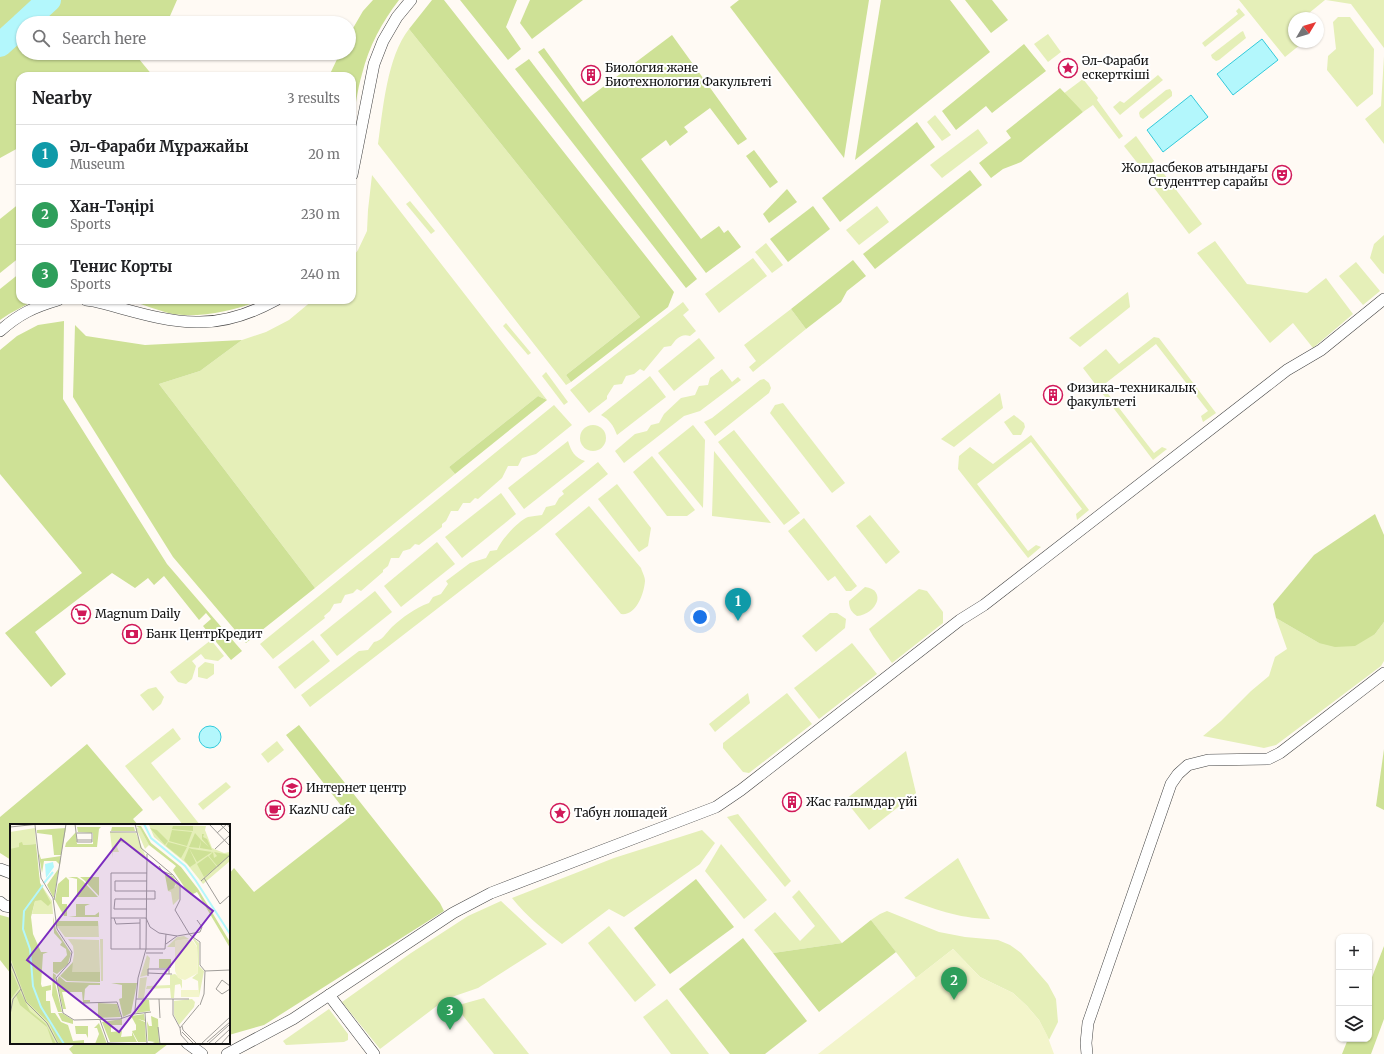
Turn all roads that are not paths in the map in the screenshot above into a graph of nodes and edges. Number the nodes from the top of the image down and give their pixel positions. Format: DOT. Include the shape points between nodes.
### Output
graph roads {
  1 [pos="411,0"];
  2 [pos="356,155"];
  3 [pos="1384,299"];
  4 [pos="46,304"];
  5 [pos="105,304"];
  6 [pos="267,304"];
  7 [pos="0,331"];
  8 [pos="1384,673"];
  9 [pos="0,869"];
  10 [pos="10,873"];
  11 [pos="0,902"];
  12 [pos="10,907"];
  13 [pos="329,995"];
  14 [pos="188,1044"];
  15 [pos="202,1054"];
  16 [pos="227,1054"];
  17 [pos="374,1054"];
  18 [pos="1087,1054"];
  1 -- 2 [label="street" via="383,41 374,64"];
  3 -- 13 [label="street" via="1321,350 1287,370 984,605 954,625 716,807 491,893 453,913"];
  4 -- 7 [label="street" via="33,308"];
  5 -- 6 [label="street" via="163,318 196,322 222,320"];
  8 -- 18 [label="street" via="1280,753 1268,759 1208,760 1188,765 1178,774 1171,784 1088,1024"];
  9 -- 10 [label="street"];
  11 -- 12 [label="street"];
  13 -- 16 [label="street" via="293,1019"];
  13 -- 17 [label="street"];
  14 -- 15 [label="street"];
}
